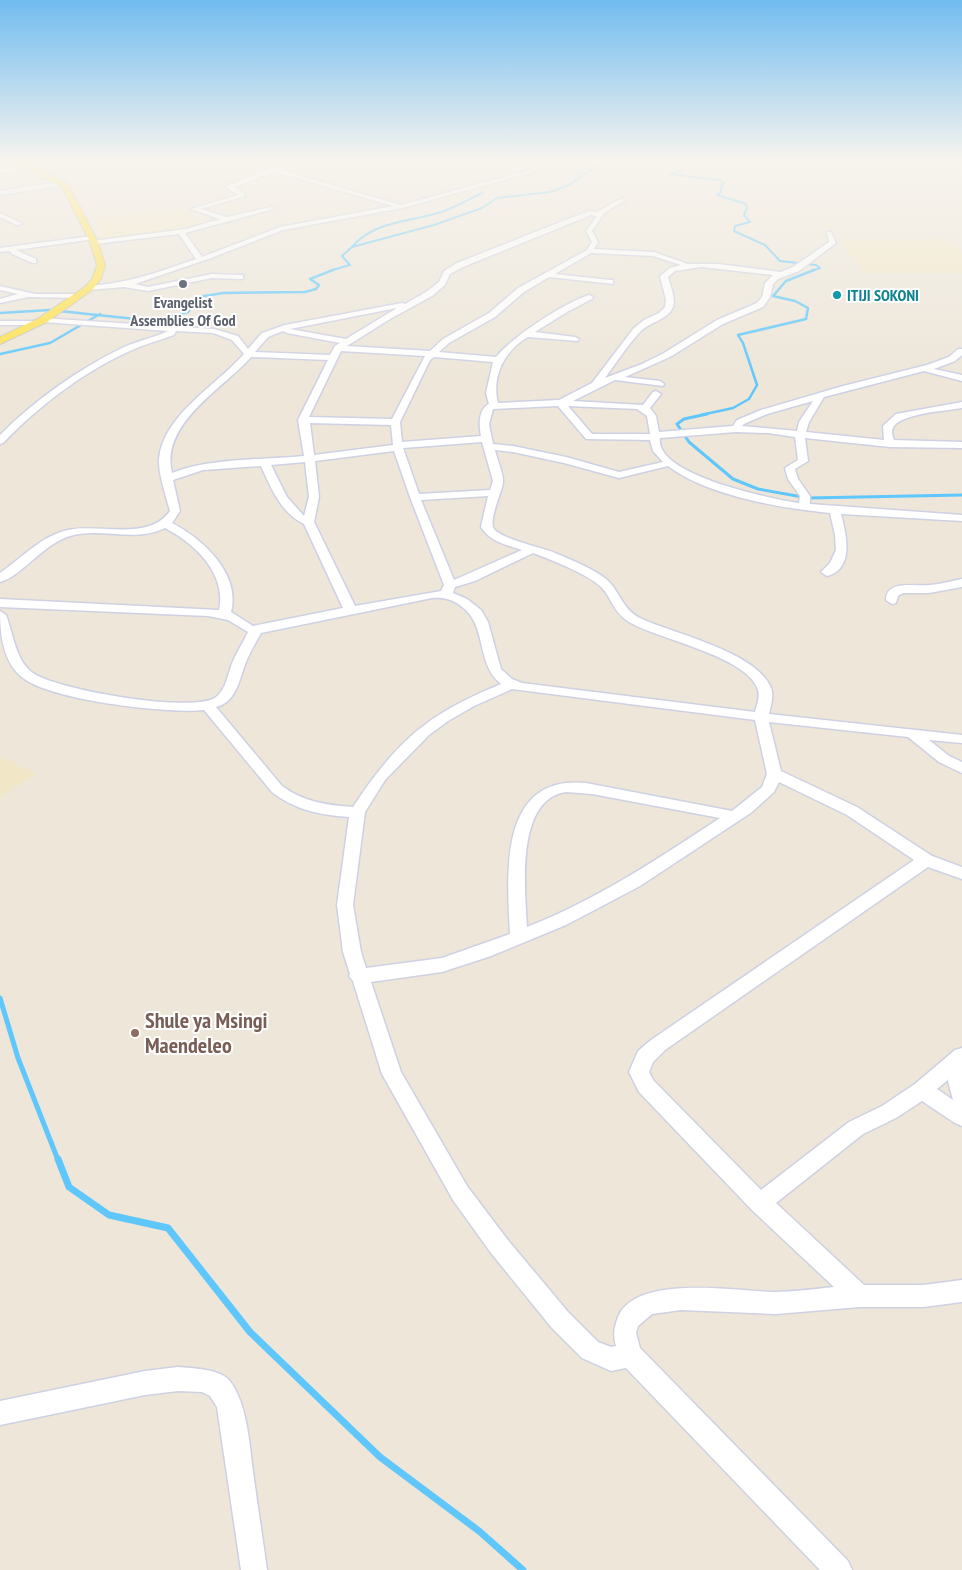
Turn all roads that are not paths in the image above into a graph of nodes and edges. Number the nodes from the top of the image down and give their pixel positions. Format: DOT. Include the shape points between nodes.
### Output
graph roads {
  1 [pos="90,233"];
  2 [pos="167,233"];
  3 [pos="182,233"];
  4 [pos="267,233"];
  5 [pos="539,233"];
  6 [pos="590,233"];
  7 [pos="829,233"];
  8 [pos="93,240"];
  9 [pos="12,248"];
  10 [pos="0,250"];
  11 [pos="590,251"];
  12 [pos="200,260"];
  13 [pos="33,261"];
  14 [pos="683,267"];
  15 [pos="780,274"];
  16 [pos="547,275"];
  17 [pos="240,277"];
  18 [pos="610,282"];
  19 [pos="126,284"];
  20 [pos="0,288"];
  21 [pos="89,288"];
  22 [pos="27,295"];
  23 [pos="78,296"];
  24 [pos="590,297"];
  25 [pos="0,301"];
  26 [pos="410,303"];
  27 [pos="44,319"];
  28 [pos="0,323"];
  29 [pos="174,327"];
  30 [pos="278,330"];
  31 [pos="526,334"];
  32 [pos="575,339"];
  33 [pos="0,341"];
  34 [pos="347,342"];
  35 [pos="338,348"];
  36 [pos="961,351"];
  37 [pos="248,354"];
  38 [pos="431,354"];
  39 [pos="333,358"];
  40 [pos="498,360"];
  41 [pos="924,369"];
  42 [pos="616,378"];
  43 [pos="962,378"];
  44 [pos="636,381"];
  45 [pos="660,384"];
  46 [pos="595,385"];
  47 [pos="630,393"];
  48 [pos="656,394"];
  49 [pos="820,396"];
  50 [pos="561,403"];
  51 [pos="494,405"];
  52 [pos="962,405"];
  53 [pos="645,409"];
  54 [pos="303,420"];
  55 [pos="395,422"];
  56 [pos="736,429"];
  57 [pos="801,433"];
  58 [pos="656,436"];
  59 [pos="0,441"];
  60 [pos="488,443"];
  61 [pos="890,444"];
  62 [pos="962,445"];
  63 [pos="398,446"];
  64 [pos="309,458"];
  65 [pos="265,463"];
  66 [pos="670,463"];
  67 [pos="168,479"];
  68 [pos="494,493"];
  69 [pos="415,497"];
  70 [pos="805,501"];
  71 [pos="834,509"];
  72 [pos="962,518"];
  73 [pos="308,522"];
  74 [pos="166,524"];
  75 [pos="529,551"];
  76 [pos="827,572"];
  77 [pos="0,578"];
  78 [pos="962,584"];
  79 [pos="448,590"];
  80 [pos="892,600"];
  81 [pos="0,602"];
  82 [pos="350,610"];
  83 [pos="224,614"];
  84 [pos="0,615"];
  85 [pos="256,630"];
  86 [pos="511,684"];
  87 [pos="207,704"];
  88 [pos="761,717"];
  89 [pos="913,734"];
  90 [pos="962,739"];
  91 [pos="962,768"];
  92 [pos="774,774"];
  93 [pos="357,812"];
  94 [pos="734,816"];
  95 [pos="926,860"];
  96 [pos="962,873"];
  97 [pos="519,938"];
  98 [pos="358,976"];
  99 [pos="962,1056"];
  100 [pos="962,1067"];
  101 [pos="922,1090"];
  102 [pos="962,1099"];
  103 [pos="962,1117"];
  104 [pos="760,1203"];
  105 [pos="962,1291"];
  106 [pos="860,1296"];
  107 [pos="630,1355"];
  108 [pos="0,1413"];
  109 [pos="254,1570"];
  110 [pos="838,1570"];
  1 -- 8 [label="main road"];
  2 -- 8 [label="street"];
  3 -- 12 [label="street"];
  4 -- 12 [label="street"];
  5 -- 26 [label="street" via="460,265 447,273 442,283 429,294"];
  6 -- 11 [label="street" via="595,242"];
  7 -- 15 [label="street" via="833,243 805,263"];
  8 -- 9 [label="street"];
  8 -- 21 [label="main road" via="101,265"];
  9 -- 10 [label="street"];
  9 -- 13 [label="street" via="14,253"];
  11 -- 14 [label="street" via="658,255 683,263"];
  11 -- 16 [label="street"];
  12 -- 19 [label="street"];
  14 -- 15 [label="street"];
  14 -- 46 [label="street" via="670,270 664,276 669,307 637,330"];
  15 -- 42 [label="street" via="770,283 766,297 757,307 720,322 667,355"];
  16 -- 18 [label="street"];
  16 -- 38 [label="street"];
  17 -- 19 [label="street" via="212,276 148,289"];
  19 -- 21 [label="street"];
  20 -- 22 [label="street"];
  21 -- 23 [label="main road"];
  22 -- 23 [label="street"];
  22 -- 25 [label="street"];
  23 -- 27 [label="main road"];
  24 -- 31 [label="street"];
  26 -- 30 [label="street"];
  26 -- 34 [label="street"];
  27 -- 28 [label="street"];
  27 -- 29 [label="street"];
  27 -- 33 [label="main road"];
  29 -- 37 [label="street" via="231,336"];
  29 -- 59 [label="street" via="171,333 120,353 66,386"];
  30 -- 34 [label="street"];
  30 -- 37 [label="street" via="264,335"];
  31 -- 32 [label="street"];
  31 -- 40 [label="street"];
  34 -- 35 [label="street"];
  35 -- 38 [label="street"];
  35 -- 39 [label="street"];
  36 -- 41 [label="street" via="952,359"];
  37 -- 39 [label="street"];
  37 -- 67 [label="street" via="210,389 173,431 164,461"];
  38 -- 40 [label="street"];
  38 -- 55 [label="street"];
  39 -- 54 [label="street"];
  40 -- 51 [label="street" via="491,393"];
  41 -- 43 [label="street"];
  41 -- 49 [label="street"];
  42 -- 44 [label="street"];
  42 -- 46 [label="street"];
  44 -- 45 [label="street"];
  44 -- 47 [label="street"];
  46 -- 50 [label="street"];
  48 -- 53 [label="street"];
  49 -- 56 [label="street" via="764,412 740,422"];
  49 -- 57 [label="street" via="807,414"];
  50 -- 51 [label="street"];
  50 -- 53 [label="street"];
  50 -- 58 [label="street" via="589,437"];
  51 -- 60 [label="street" via="488,408 484,424"];
  52 -- 61 [label="street" via="899,416 888,426"];
  53 -- 58 [label="street" via="650,414"];
  54 -- 55 [label="street"];
  54 -- 64 [label="street"];
  55 -- 63 [label="street"];
  56 -- 57 [label="street"];
  56 -- 58 [label="street"];
  57 -- 61 [label="street"];
  57 -- 70 [label="street" via="803,461 790,468"];
  58 -- 66 [label="street" via="655,444"];
  60 -- 63 [label="street"];
  60 -- 66 [label="street" via="619,475"];
  60 -- 68 [label="street" via="498,481"];
  61 -- 62 [label="street"];
  63 -- 64 [label="street"];
  63 -- 69 [label="street"];
  64 -- 65 [label="street"];
  64 -- 73 [label="street" via="314,497"];
  65 -- 67 [label="street" via="213,465"];
  65 -- 73 [label="street" via="281,496 296,516"];
  66 -- 70 [label="street" via="736,492"];
  67 -- 74 [label="street" via="175,511"];
  68 -- 69 [label="street"];
  68 -- 75 [label="street" via="488,529 505,542"];
  69 -- 79 [label="street"];
  70 -- 71 [label="street"];
  71 -- 72 [label="street"];
  71 -- 76 [label="street" via="843,541 836,565"];
  73 -- 82 [label="street"];
  74 -- 77 [label="street" via="150,530 91,530 65,534 47,542"];
  74 -- 83 [label="street" via="199,546 218,572 227,594"];
  75 -- 79 [label="street"];
  75 -- 88 [label="street" via="550,556 601,581 620,609 634,620 717,651 744,667 764,687 766,696"];
  78 -- 80 [label="street" via="900,589 892,595"];
  79 -- 82 [label="street"];
  79 -- 86 [label="street" via="477,614 482,622 493,668"];
  81 -- 83 [label="street"];
  82 -- 85 [label="street"];
  83 -- 85 [label="street" via="246,629"];
  84 -- 87 [label="street" via="16,664 27,676 40,683 119,700 178,706"];
  85 -- 87 [label="street" via="233,683 218,702"];
  86 -- 88 [label="street"];
  86 -- 93 [label="street" via="469,703 424,732 380,777"];
  87 -- 93 [label="street" via="277,790 290,800 306,806"];
  88 -- 89 [label="street"];
  88 -- 92 [label="street"];
  89 -- 90 [label="street"];
  89 -- 91 [label="street" via="944,759"];
  92 -- 94 [label="street" via="769,789"];
  92 -- 95 [label="street" via="852,811"];
  93 -- 98 [label="street" via="345,905"];
  94 -- 97 [label="street" via="634,882 560,921"];
  94 -- 97 [label="street" via="584,788 565,787 549,791 534,804 518,850"];
  95 -- 96 [label="street"];
  95 -- 104 [label="street" via="682,1028 645,1057 639,1072 646,1086"];
  97 -- 98 [label="street" via="442,965"];
  98 -- 107 [label="street" via="392,1074 460,1193 560,1320 590,1350 611,1359"];
  99 -- 101 [label="street"];
  100 -- 102 [label="street" via="958,1081"];
  101 -- 103 [label="street"];
  101 -- 104 [label="street" via="889,1112 856,1128"];
  104 -- 106 [label="street"];
  105 -- 106 [label="street" via="923,1296"];
  106 -- 107 [label="street" via="776,1303 681,1299 649,1302 629,1319 624,1333"];
  107 -- 110 [label="street"];
  108 -- 109 [label="street" via="144,1383 202,1380 219,1387 229,1404"];
}
